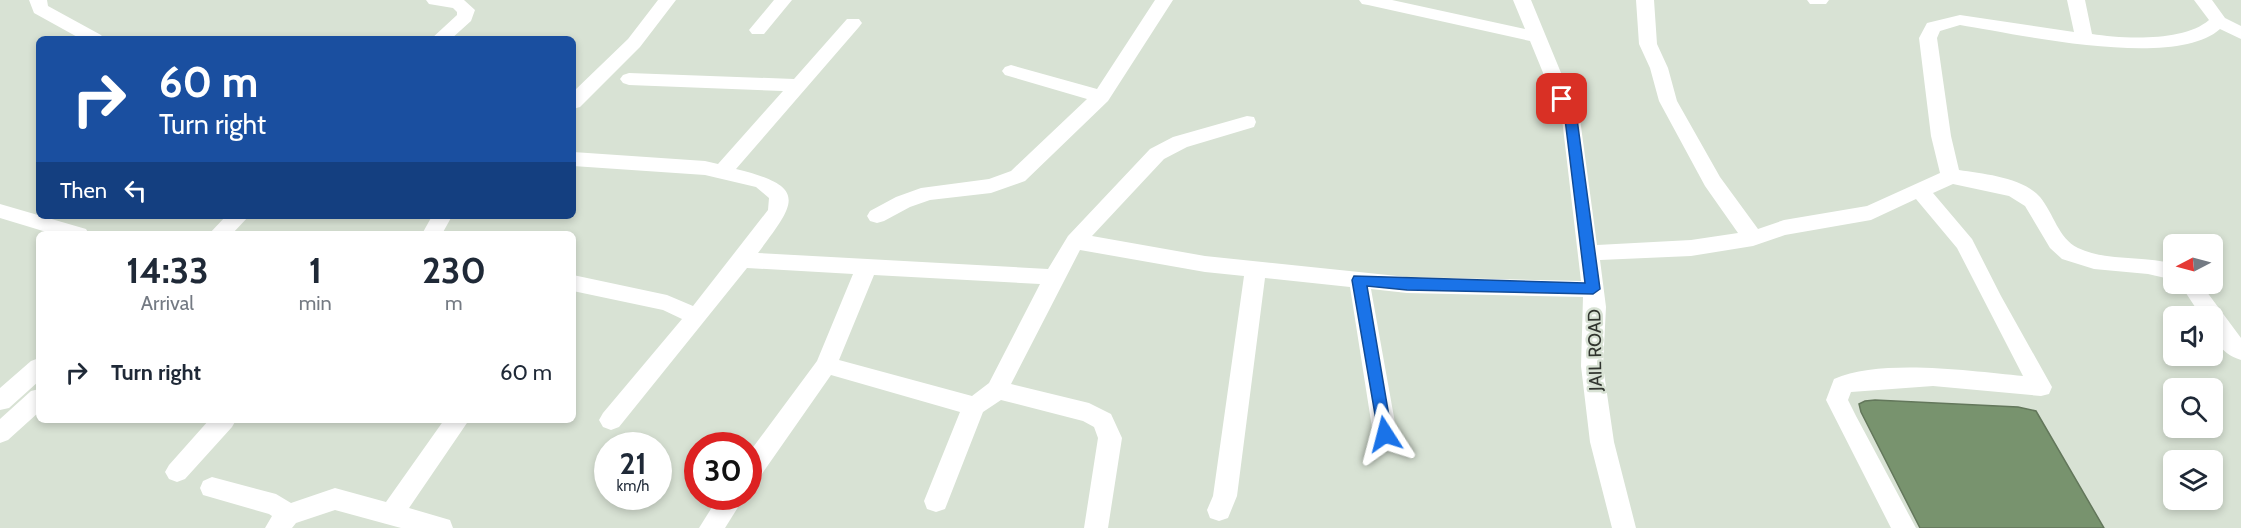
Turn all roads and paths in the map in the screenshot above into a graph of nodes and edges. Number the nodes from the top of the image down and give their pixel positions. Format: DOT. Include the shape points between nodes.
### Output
graph roads {
  1 [pos="38,0"];
  2 [pos="435,0"];
  3 [pos="667,0"];
  4 [pos="783,0"];
  5 [pos="1164,0"];
  6 [pos="1368,0"];
  7 [pos="1522,0"];
  8 [pos="1645,0"];
  9 [pos="2076,0"];
  10 [pos="2203,0"];
  11 [pos="2218,21"];
  12 [pos="853,23"];
  13 [pos="758,30"];
  14 [pos="2241,33"];
  15 [pos="90,36"];
  16 [pos="443,36"];
  17 [pos="1536,37"];
  18 [pos="2084,39"];
  19 [pos="1011,71"];
  20 [pos="628,79"];
  21 [pos="798,85"];
  22 [pos="1101,97"];
  23 [pos="576,100"];
  24 [pos="1247,122"];
  25 [pos="576,159"];
  26 [pos="722,172"];
  27 [pos="1950,176"];
  28 [pos="1919,189"];
  29 [pos="0,211"];
  30 [pos="876,216"];
  31 [pos="235,219"];
  32 [pos="68,231"];
  33 [pos="222,231"];
  34 [pos="1753,238"];
  35 [pos="1075,241"];
  36 [pos="1588,253"];
  37 [pos="742,260"];
  38 [pos="866,268"];
  39 [pos="1256,269"];
  40 [pos="2163,270"];
  41 [pos="1054,277"];
  42 [pos="1359,280"];
  43 [pos="576,284"];
  44 [pos="1593,289"];
  45 [pos="697,316"];
  46 [pos="2223,333"];
  47 [pos="2241,351"];
  48 [pos="826,365"];
  49 [pos="36,370"];
  50 [pos="997,390"];
  51 [pos="1,401"];
  52 [pos="34,402"];
  53 [pos="974,406"];
  54 [pos="611,420"];
  55 [pos="221,423"];
  56 [pos="455,423"];
  57 [pos="0,433"];
  58 [pos="1385,434"];
  59 [pos="762,454"];
  60 [pos="177,472"];
  61 [pos="212,488"];
  62 [pos="936,501"];
  63 [pos="723,510"];
  64 [pos="1219,510"];
  65 [pos="392,513"];
  66 [pos="283,521"];
  67 [pos="441,528"];
  68 [pos="711,528"];
  69 [pos="1096,528"];
  70 [pos="1624,528"];
  71 [pos="1904,528"];
  1 -- 15 [label="street" via="40,9"];
  2 -- 16 [label="street" via="458,4 466,10 465,17"];
  3 -- 23 [label="street" via="634,43"];
  4 -- 13 [label="street"];
  5 -- 22 [label="street"];
  6 -- 17 [label="street"];
  7 -- 17 [label="street, JAIL ROAD"];
  8 -- 34 [label="street" via="1648,44 1668,101 1712,181"];
  9 -- 18 [label="street"];
  10 -- 11 [label="street"];
  11 -- 14 [label="street"];
  11 -- 18 [label="street" via="2212,29 2177,40 2129,43"];
  12 -- 21 [label="street"];
  17 -- 36 [label="street, JAIL ROAD" via="1571,119"];
  18 -- 27 [label="street" via="1960,20 1933,27 1928,38"];
  19 -- 22 [label="street"];
  20 -- 21 [label="street"];
  21 -- 26 [label="street"];
  22 -- 30 [label="street" via="1018,176 991,186 928,193"];
  24 -- 35 [label="street" via="1180,142 1157,154"];
  25 -- 26 [label="street"];
  26 -- 37 [label="street" via="762,182 780,203"];
  27 -- 28 [label="street"];
  27 -- 40 [label="street" via="2023,193 2032,201 2058,246 2071,254"];
  28 -- 34 [label="street" via="1871,213 1784,228"];
  28 -- 71 [label="street" via="1965,244 2041,387 1933,377 1853,381 1842,386 1837,400"];
  29 -- 32 [label="street"];
  31 -- 33 [label="street"];
  34 -- 36 [label="street" via="1691,248"];
  35 -- 39 [label="street"];
  35 -- 41 [label="street"];
  36 -- 44 [label="street, JAIL ROAD"];
  37 -- 38 [label="street"];
  37 -- 45 [label="street"];
  38 -- 41 [label="street"];
  38 -- 48 [label="street"];
  39 -- 42 [label="street"];
  39 -- 64 [label="street" via="1226,496"];
  41 -- 50 [label="street"];
  42 -- 44 [label="street" via="1407,285"];
  42 -- 58 [label="street"];
  43 -- 45 [label="street" via="667,303"];
  44 -- 70 [label="street, JAIL ROAD" via="1592,366 1602,442"];
  45 -- 54 [label="street"];
  46 -- 47 [label="street"];
  48 -- 53 [label="street"];
  48 -- 59 [label="street"];
  49 -- 51 [label="street"];
  50 -- 53 [label="street"];
  50 -- 69 [label="street" via="1089,413 1103,421 1110,438"];
  51 -- 52 [label="street"];
  52 -- 57 [label="street"];
  53 -- 62 [label="street"];
  55 -- 60 [label="street"];
  56 -- 65 [label="street"];
  61 -- 66 [label="street" via="276,505"];
  63 -- 68 [label="street"];
  65 -- 66 [label="street" via="335,499"];
  65 -- 67 [label="street"];
}
